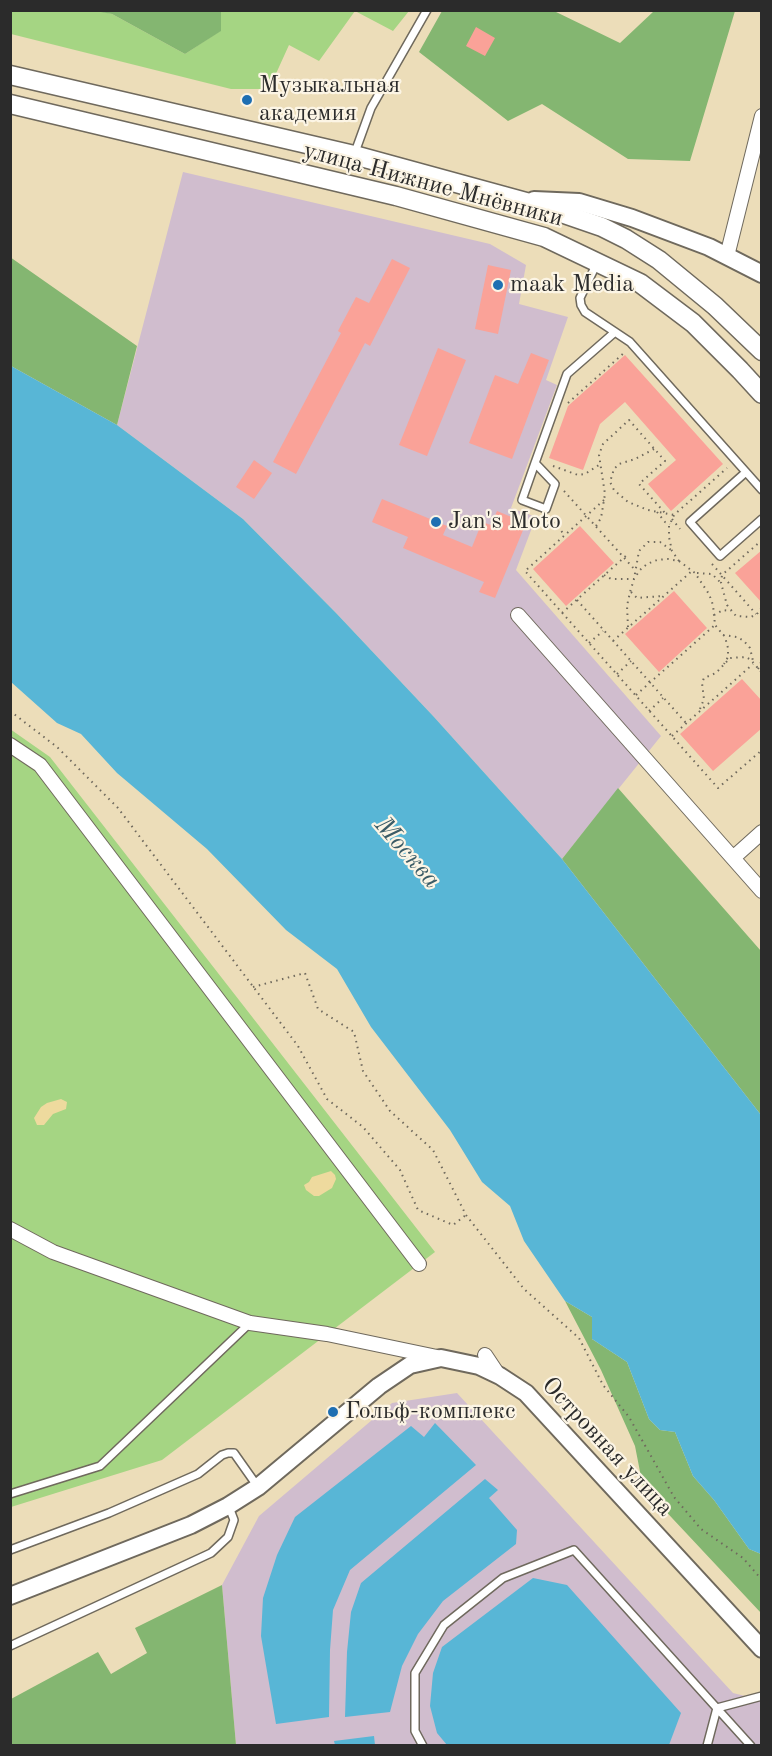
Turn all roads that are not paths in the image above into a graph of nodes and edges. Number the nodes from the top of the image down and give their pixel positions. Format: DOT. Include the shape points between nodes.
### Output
graph roads {
  1 [pos="427,10"];
  2 [pos="10,75"];
  3 [pos="10,104"];
  4 [pos="762,116"];
  5 [pos="354,154"];
  6 [pos="514,198"];
  7 [pos="727,256"];
  8 [pos="598,261"];
  9 [pos="762,274"];
  10 [pos="615,332"];
  11 [pos="762,351"];
  12 [pos="762,394"];
  13 [pos="536,463"];
  14 [pos="746,472"];
  15 [pos="762,490"];
  16 [pos="762,519"];
  17 [pos="518,615"];
  18 [pos="10,745"];
  19 [pos="762,832"];
  20 [pos="733,858"];
  21 [pos="762,891"];
  22 [pos="10,1229"];
  23 [pos="419,1264"];
  24 [pos="250,1323"];
  25 [pos="485,1355"];
  26 [pos="441,1358"];
  27 [pos="500,1376"];
  28 [pos="258,1487"];
  29 [pos="10,1494"];
  30 [pos="228,1506"];
  31 [pos="10,1550"];
  32 [pos="10,1596"];
  33 [pos="10,1646"];
  34 [pos="762,1649"];
  35 [pos="762,1696"];
  36 [pos="717,1708"];
  37 [pos="423,1746"];
  38 [pos="707,1746"];
  39 [pos="751,1746"];
  1 -- 5 [label="lane" via="371,108"];
  2 -- 5 [label="main road, улица Нижние Мнёвники"];
  3 -- 8 [label="main road, улица Нижние Мнёвники" via="396,196 544,237"];
  4 -- 7 [label="street"];
  5 -- 6 [label="main road, улица Нижние Мнёвники"];
  6 -- 7 [label="street" via="579,202 632,218"];
  6 -- 11 [label="main road, улица Нижние Мнёвники" via="627,239 715,306"];
  7 -- 9 [label="street"];
  8 -- 10 [label="lane" via="580,298 581,305"];
  8 -- 12 [label="main road, улица Нижние Мнёвники" via="640,283 693,323"];
  10 -- 13 [label="lane" via="567,374"];
  10 -- 14 [label="lane" via="633,345"];
  13 -- 13 [label="lane" via="555,484 546,509 522,500"];
  14 -- 15 [label="lane"];
  14 -- 16 [label="lane" via="690,522 720,556"];
  17 -- 20 [label="street"];
  18 -- 23 [label="street" via="40,765"];
  19 -- 20 [label="street"];
  20 -- 21 [label="street"];
  22 -- 24 [label="street" via="53,1252"];
  24 -- 26 [label="street" via="327,1334"];
  24 -- 29 [label="lane" via="100,1466"];
  25 -- 27 [label="street"];
  26 -- 27 [label="street, Островная улица" via="479,1366"];
  26 -- 28 [label="street, Островная улица" via="411,1365 379,1386"];
  27 -- 34 [label="street, Островная улица" via="526,1394 557,1425"];
  28 -- 30 [label="street, Островная улица"];
  28 -- 31 [label="lane" via="234,1453 228,1453 198,1474"];
  30 -- 32 [label="street, Островная улица" via="191,1525"];
  30 -- 33 [label="lane" via="234,1520 228,1537 211,1553"];
  35 -- 36 [label="lane"];
  36 -- 37 [label="lane" via="573,1550 503,1578 444,1625 415,1673 415,1731"];
  36 -- 38 [label="lane"];
  36 -- 39 [label="lane"];
}
